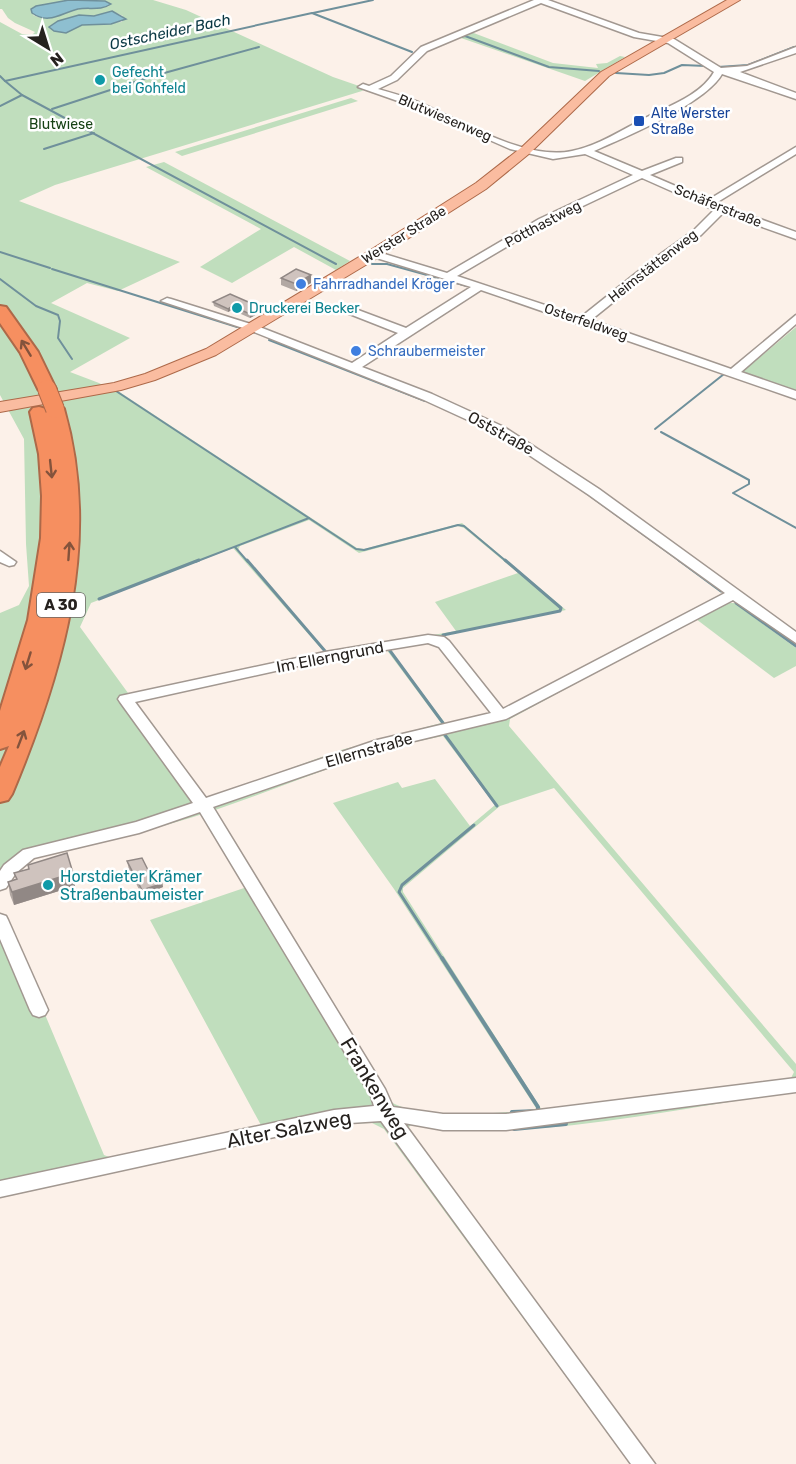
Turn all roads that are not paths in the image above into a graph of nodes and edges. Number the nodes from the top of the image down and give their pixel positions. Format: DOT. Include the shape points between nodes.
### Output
graph roads {
  1 [pos="540,0"];
  2 [pos="735,0"];
  3 [pos="668,40"];
  4 [pos="796,50"];
  5 [pos="782,55"];
  6 [pos="796,62"];
  7 [pos="716,69"];
  8 [pos="731,72"];
  9 [pos="796,96"];
  10 [pos="526,150"];
  11 [pos="584,150"];
  12 [pos="796,150"];
  13 [pos="678,160"];
  14 [pos="641,175"];
  15 [pos="708,204"];
  16 [pos="721,209"];
  17 [pos="796,236"];
  18 [pos="374,255"];
  19 [pos="447,277"];
  20 [pos="480,286"];
  21 [pos="167,301"];
  22 [pos="346,309"];
  23 [pos="0,311"];
  24 [pos="796,318"];
  25 [pos="584,321"];
  26 [pos="253,327"];
  27 [pos="406,332"];
  28 [pos="0,333"];
  29 [pos="353,367"];
  30 [pos="733,373"];
  31 [pos="40,390"];
  32 [pos="796,395"];
  33 [pos="0,407"];
  34 [pos="47,411"];
  35 [pos="734,594"];
  36 [pos="796,639"];
  37 [pos="125,699"];
  38 [pos="501,716"];
  39 [pos="0,742"];
  40 [pos="0,794"];
  41 [pos="204,806"];
  42 [pos="0,884"];
  43 [pos="0,920"];
  44 [pos="39,1010"];
  45 [pos="796,1085"];
  46 [pos="386,1113"];
  47 [pos="0,1190"];
  48 [pos="644,1464"];
  1 -- 3 [label="street" via="637,35"];
  1 -- 10 [label="street, Blutwiesenweg" via="424,49 394,78 367,88"];
  2 -- 3 [label="main road, Werster Straße"];
  3 -- 7 [label="street"];
  3 -- 10 [label="main road, Werster Straße" via="605,74"];
  4 -- 5 [label="street"];
  5 -- 6 [label="street"];
  5 -- 8 [label="street"];
  7 -- 8 [label="street"];
  7 -- 11 [label="street" via="714,79 671,109"];
  8 -- 9 [label="street"];
  10 -- 11 [label="street" via="558,156"];
  10 -- 18 [label="main road, Werster Straße" via="481,186"];
  11 -- 14 [label="street, Schäferstraße"];
  12 -- 15 [label="street"];
  13 -- 14 [label="street, Schäferstraße"];
  14 -- 15 [label="street, Schäferstraße"];
  14 -- 19 [label="street, Potthastweg" via="543,221"];
  15 -- 16 [label="street, Schäferstraße"];
  16 -- 17 [label="street, Schäferstraße"];
  16 -- 25 [label="street, Heimstättenweg" via="697,233"];
  18 -- 19 [label="street, Osterfeldweg"];
  18 -- 26 [label="main road, Werster Straße"];
  19 -- 20 [label="street, Osterfeldweg"];
  20 -- 25 [label="street, Osterfeldweg"];
  20 -- 27 [label="street"];
  21 -- 26 [label="street, Oststraße"];
  22 -- 27 [label="street"];
  31 -- 23 [label="highway, A 30, one-way" via="29,352"];
  24 -- 30 [label="street"];
  25 -- 30 [label="street, Osterfeldweg"];
  26 -- 29 [label="street, Oststraße"];
  26 -- 33 [label="main road, Werster Straße" via="211,352 150,377"];
  27 -- 29 [label="street"];
  28 -- 31 [label="highway, A 30"];
  29 -- 35 [label="street, Oststraße" via="465,413 522,442"];
  30 -- 32 [label="street, Osterfeldweg"];
  31 -- 34 [label="highway, A 30"];
  34 -- 39 [label="highway, A 30, one-way" via="52,538 46,584 35,638"];
  40 -- 34 [label="highway, A 30, one-way" via="41,686 67,568 69,471"];
  35 -- 36 [label="street, Oststraße"];
  35 -- 38 [label="street, Ellernstraße"];
  37 -- 38 [label="street, Im Ellerngrund" via="325,656 428,639 444,644"];
  37 -- 41 [label="street, Frankenweg"];
  38 -- 41 [label="street, Ellernstraße" via="346,755"];
  41 -- 42 [label="street, Ellernstraße" via="99,838 29,854 10,868"];
  41 -- 46 [label="street, Frankenweg" via="379,1094"];
  43 -- 44 [label="street"];
  45 -- 46 [label="street, Alter Salzweg" via="506,1122 443,1122"];
  46 -- 47 [label="street, Alter Salzweg" via="334,1117"];
  46 -- 48 [label="street, Frankenweg"];
}
